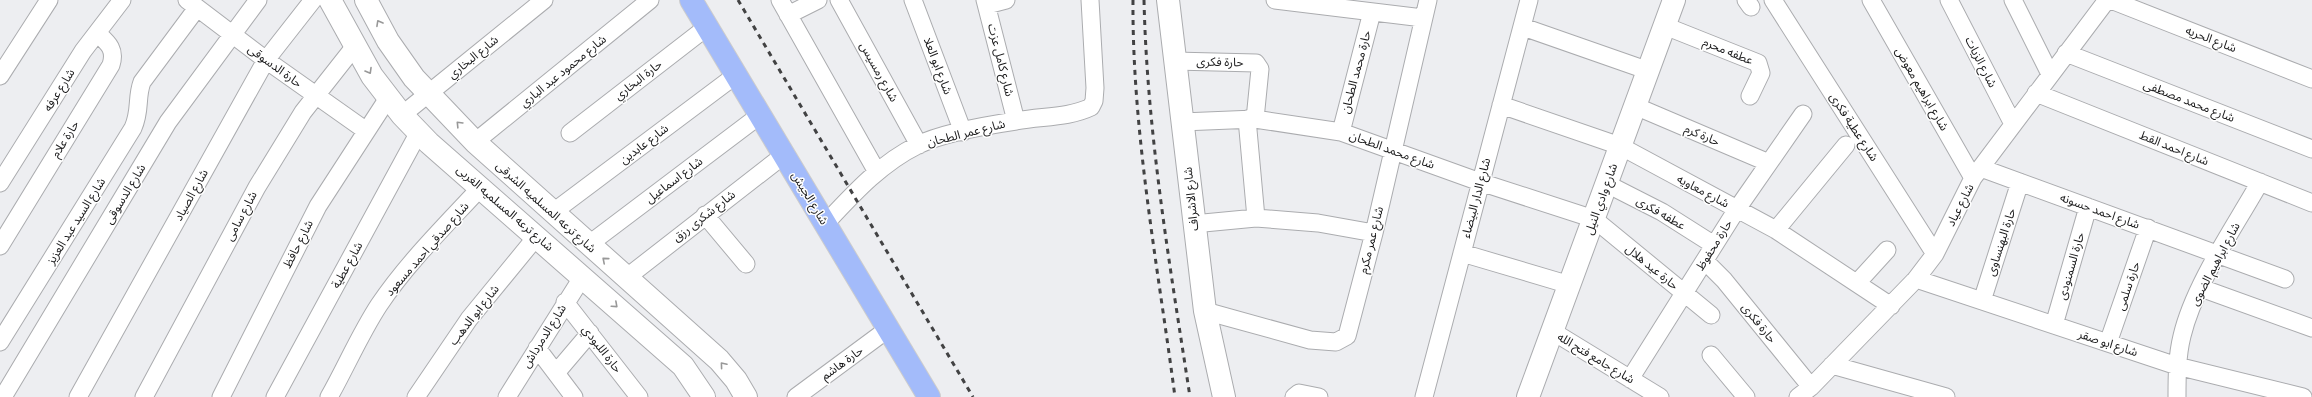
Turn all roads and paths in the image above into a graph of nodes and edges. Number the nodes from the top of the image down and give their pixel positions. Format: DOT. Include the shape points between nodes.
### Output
graph roads {
  1 [pos="49,0"];
  2 [pos="122,0"];
  3 [pos="258,0"];
  4 [pos="313,0"];
  5 [pos="330,0"];
  6 [pos="366,0"];
  7 [pos="544,0"];
  8 [pos="650,0"];
  9 [pos="691,0"];
  10 [pos="818,0"];
  11 [pos="838,0"];
  12 [pos="913,0"];
  13 [pos="1006,0"];
  14 [pos="1090,0"];
  15 [pos="1168,0"];
  16 [pos="1275,0"];
  17 [pos="1428,0"];
  18 [pos="1529,0"];
  19 [pos="1674,0"];
  20 [pos="1773,0"];
  21 [pos="1871,0"];
  22 [pos="1950,0"];
  23 [pos="2013,0"];
  24 [pos="2107,0"];
  25 [pos="986,3"];
  26 [pos="192,4"];
  27 [pos="784,7"];
  28 [pos="1372,12"];
  29 [pos="1423,18"];
  30 [pos="1665,26"];
  31 [pos="706,27"];
  32 [pos="1522,27"];
  33 [pos="97,33"];
  34 [pos="232,34"];
  35 [pos="355,46"];
  36 [pos="2066,53"];
  37 [pos="266,60"];
  38 [pos="1174,61"];
  39 [pos="1649,71"];
  40 [pos="2050,74"];
  41 [pos="736,75"];
  42 [pos="0,76"];
  43 [pos="2312,79"];
  44 [pos="428,92"];
  45 [pos="2036,93"];
  46 [pos="316,95"];
  47 [pos="1750,96"];
  48 [pos="388,98"];
  49 [pos="1501,105"];
  50 [pos="1635,106"];
  51 [pos="1803,114"];
  52 [pos="402,115"];
  53 [pos="760,115"];
  54 [pos="1251,119"];
  55 [pos="1016,120"];
  56 [pos="1182,122"];
  57 [pos="2013,124"];
  58 [pos="365,130"];
  59 [pos="419,132"];
  60 [pos="570,132"];
  61 [pos="963,132"];
  62 [pos="1340,132"];
  63 [pos="476,142"];
  64 [pos="918,145"];
  65 [pos="1846,145"];
  66 [pos="1620,146"];
  67 [pos="2312,149"];
  68 [pos="1392,150"];
  69 [pos="784,155"];
  70 [pos="1769,163"];
  71 [pos="877,172"];
  72 [pos="1977,173"];
  73 [pos="1480,182"];
  74 [pos="2020,182"];
  75 [pos="2260,182"];
  76 [pos="0,183"];
  77 [pos="1607,184"];
  78 [pos="481,188"];
  79 [pos="2312,203"];
  80 [pos="2088,207"];
  81 [pos="1737,209"];
  82 [pos="552,213"];
  83 [pos="705,215"];
  84 [pos="1256,218"];
  85 [pos="1594,219"];
  86 [pos="825,224"];
  87 [pos="1193,224"];
  88 [pos="2148,228"];
  89 [pos="1776,230"];
  90 [pos="1374,233"];
  91 [pos="537,236"];
  92 [pos="588,245"];
  93 [pos="1714,245"];
  94 [pos="0,246"];
  95 [pos="1887,250"];
  96 [pos="1462,253"];
  97 [pos="1935,254"];
  98 [pos="2219,254"];
  99 [pos="1705,261"];
  100 [pos="746,264"];
  101 [pos="582,276"];
  102 [pos="626,278"];
  103 [pos="1916,279"];
  104 [pos="2285,279"];
  105 [pos="1857,283"];
  106 [pos="1570,285"];
  107 [pos="2201,288"];
  108 [pos="1684,293"];
  109 [pos="1982,301"];
  110 [pos="565,302"];
  111 [pos="1891,306"];
  112 [pos="1205,311"];
  113 [pos="1711,315"];
  114 [pos="2054,325"];
  115 [pos="2312,328"];
  116 [pos="888,329"];
  117 [pos="1552,331"];
  118 [pos="590,334"];
  119 [pos="0,342"];
  120 [pos="2108,343"];
  121 [pos="537,348"];
  122 [pos="1710,355"];
  123 [pos="1832,365"];
  124 [pos="2178,366"];
  125 [pos="556,374"];
  126 [pos="1630,379"];
  127 [pos="1804,392"];
  128 [pos="3,397"];
  129 [pos="78,397"];
  130 [pos="144,397"];
  131 [pos="221,397"];
  132 [pos="275,397"];
  133 [pos="329,397"];
  134 [pos="416,397"];
  135 [pos="507,397"];
  136 [pos="574,397"];
  137 [pos="639,397"];
  138 [pos="704,397"];
  139 [pos="746,397"];
  140 [pos="796,397"];
  141 [pos="929,397"];
  142 [pos="1224,397"];
  143 [pos="1294,397"];
  144 [pos="1319,397"];
  145 [pos="1424,397"];
  146 [pos="1528,397"];
  147 [pos="1660,397"];
  148 [pos="1746,397"];
  149 [pos="1946,397"];
  150 [pos="2177,397"];
  151 [pos="2303,397"];
  1 -- 42 [label="street"];
  2 -- 33 [label="street, شارع عرفه"];
  3 -- 34 [label="street, شارع الدسوقى"];
  4 -- 37 [label="street, شارع الصياد"];
  5 -- 35 [label="street, شارع ترعه المسلميه الغربى"];
  44 -- 6 [label="street, شارع ترعه المسلميه الشرقى, one-way" via="401,61"];
  7 -- 44 [label="street, شارع البخاري"];
  8 -- 63 [label="street, شارع محمود عبد الباري"];
  9 -- 31 [label="main road, شارع الجيش"];
  10 -- 27 [label="street"];
  11 -- 64 [label="street, شارع رمسيس"];
  12 -- 61 [label="street, شارع ابو العلا"];
  13 -- 25 [label="street"];
  14 -- 55 [label="street, شارع عمر الطحان" via="1095,88 1091,107 1082,111"];
  15 -- 38 [label="street, شارع الاشراف"];
  16 -- 28 [label="street"];
  17 -- 29 [label="street, شارع عمر مكرم"];
  18 -- 32 [label="street, شارع الدار البيضاء"];
  19 -- 30 [label="street, شارع وادي النيل"];
  20 -- 97 [label="street, شارع عطية فكرى"];
  21 -- 72 [label="street, شارع ابراهيم معوض"];
  22 -- 57 [label="street, شارع الزيات"];
  23 -- 40 [label="street"];
  24 -- 36 [label="street, شارع عياد"];
  24 -- 43 [label="street, شارع الحريه"];
  25 -- 55 [label="street, شارع كامل عزت"];
  26 -- 34 [label="street, حارة الدسوقى"];
  26 -- 119 [label="street, شارع السيد عبد العزيز" via="142,82 139,116 134,128"];
  27 -- 71 [label="street"];
  28 -- 29 [label="street"];
  28 -- 62 [label="street, حارة محمد الطحان"];
  29 -- 68 [label="street, شارع عمر مكرم"];
  30 -- 39 [label="street, شارع وادي النيل"];
  30 -- 47 [label="street, عطفه محرم" via="1758,63 1761,73"];
  31 -- 41 [label="main road, شارع الجيش"];
  31 -- 60 [label="street, حارة البخاري"];
  32 -- 39 [label="street"];
  32 -- 49 [label="street, شارع الدار البيضاء"];
  33 -- 76 [label="street, شارع عرفه"];
  33 -- 94 [label="street, حارة علام" via="112,47 111,65"];
  34 -- 37 [label="street, حارة الدسوقى"];
  34 -- 128 [label="street, شارع الدسوقى" via="168,122"];
  35 -- 46 [label="street, شارع سامى"];
  35 -- 48 [label="street, شارع ترعه المسلميه الغربى, one-way"];
  36 -- 40 [label="street, شارع عياد"];
  36 -- 67 [label="street, شارع محمد مصطفى"];
  37 -- 46 [label="street, حارة الدسوقى"];
  37 -- 129 [label="street, شارع الصياد"];
  38 -- 54 [label="street, حارة فكرى" via="1256,63 1260,69"];
  38 -- 56 [label="street, شارع الاشراف"];
  39 -- 50 [label="street, شارع وادي النيل"];
  40 -- 45 [label="street, شارع عياد"];
  41 -- 53 [label="main road, شارع الجيش"];
  41 -- 82 [label="street, شارع عابدين"];
  44 -- 52 [label="street, شارع البخاري"];
  63 -- 44 [label="street, شارع ترعه المسلميه الشرقى, one-way"];
  45 -- 57 [label="street, شارع عياد"];
  45 -- 75 [label="street, شارع احمد القط"];
  46 -- 58 [label="street, حارة الدسوقى"];
  46 -- 130 [label="street, شارع سامى" via="257,187"];
  48 -- 52 [label="street, شارع ترعه المسلميه الغربى"];
  48 -- 58 [label="street, شارع حافظ"];
  49 -- 66 [label="street, شارع معاويه"];
  49 -- 73 [label="street, شارع الدار البيضاء"];
  50 -- 66 [label="street, شارع وادي النيل"];
  50 -- 70 [label="street, حارة كرم"];
  51 -- 70 [label="street, حارة محفوظ"];
  52 -- 59 [label="street, شارع ترعه المسلميه الغربى"];
  53 -- 69 [label="main road, شارع الجيش"];
  53 -- 92 [label="street, شارع اسماعيل"];
  54 -- 56 [label="street, شارع محمد الطحان"];
  54 -- 62 [label="street, شارع محمد الطحان"];
  54 -- 84 [label="street"];
  55 -- 61 [label="street, شارع عمر الطحان"];
  56 -- 87 [label="street, شارع الاشراف"];
  57 -- 72 [label="street, شارع عياد"];
  58 -- 131 [label="street, شارع حافظ" via="318,206"];
  59 -- 78 [label="street, شارع ترعه المسلميه الغربى"];
  59 -- 132 [label="street, شارع عطية"];
  61 -- 64 [label="street, شارع عمر الطحان"];
  62 -- 68 [label="street, شارع محمد الطحان"];
  63 -- 82 [label="street, شارع ترعه المسلميه الشرقى"];
  64 -- 71 [label="street, شارع عمر الطحان"];
  65 -- 89 [label="street"];
  66 -- 77 [label="street, شارع وادي النيل"];
  66 -- 81 [label="street, شارع معاويه"];
  68 -- 73 [label="street, شارع محمد الطحان"];
  68 -- 90 [label="street, شارع عمر مكرم"];
  69 -- 83 [label="street, شارع شكرى رزق"];
  69 -- 86 [label="main road, شارع الجيش"];
  70 -- 81 [label="street, حارة محفوظ"];
  71 -- 86 [label="street, شارع عمر الطحان"];
  72 -- 74 [label="street, شارع احمد حسونه"];
  72 -- 97 [label="street, شارع عياد"];
  73 -- 85 [label="street, شارع محمد الطحان"];
  73 -- 96 [label="street, شارع الدار البيضاء"];
  74 -- 80 [label="street, شارع احمد حسونه"];
  74 -- 109 [label="street, حارة البهنساوى"];
  75 -- 79 [label="street, شارع احمد القط"];
  75 -- 98 [label="street, شارع ابراهيم الضوى"];
  77 -- 85 [label="street, شارع وادي النيل"];
  77 -- 93 [label="street, عطفه فكرى" via="1662,212"];
  78 -- 91 [label="street, شارع ترعه المسلميه الغربى"];
  78 -- 133 [label="street, شارع صدقي احمد مسعود" via="427,246 379,306"];
  80 -- 88 [label="street, شارع احمد حسونه"];
  80 -- 114 [label="street, حارة السمنودى"];
  81 -- 89 [label="street, شارع معاويه"];
  81 -- 93 [label="street, حارة محفوظ"];
  82 -- 92 [label="street, شارع ترعه المسلميه الشرقى"];
  83 -- 100 [label="street"];
  83 -- 102 [label="street, شارع شكرى رزق"];
  84 -- 87 [label="street"];
  84 -- 90 [label="street" via="1318,223"];
  85 -- 106 [label="street, شارع وادي النيل"];
  85 -- 108 [label="street, حارة عيد هلال"];
  86 -- 116 [label="main road, شارع الجيش"];
  87 -- 112 [label="street, شارع الاشراف"];
  88 -- 98 [label="street, شارع احمد حسونه"];
  88 -- 120 [label="street, حارة سلمى"];
  89 -- 105 [label="street, شارع معاويه"];
  90 -- 112 [label="street, شارع عمر مكرم" via="1349,330 1343,339 1327,342 1310,340"];
  91 -- 101 [label="street, شارع ترعه المسلميه الغربى"];
  91 -- 134 [label="street, شارع ابو الدهب" via="469,319"];
  102 -- 92 [label="street, شارع ترعه المسلميه الشرقى, one-way"];
  93 -- 99 [label="street, حارة محفوظ"];
  95 -- 105 [label="street"];
  96 -- 106 [label="street"];
  96 -- 145 [label="street, شارع الدار البيضاء"];
  97 -- 103 [label="street, شارع عياد"];
  98 -- 104 [label="street, شارع احمد حسونه"];
  98 -- 107 [label="street, شارع ابراهيم الضوى"];
  99 -- 108 [label="street, حارة محفوظ"];
  99 -- 127 [label="street, حارة فكرى" via="1724,280"];
  101 -- 110 [label="street, شارع الدمرداش"];
  101 -- 138 [label="street, شارع ترعه المسلميه الغربى, one-way" via="683,366"];
  139 -- 102 [label="street, شارع ترعه المسلميه الشرقى, one-way" via="719,360"];
  103 -- 109 [label="street, شارع ابو صقر"];
  103 -- 111 [label="street, شارع عياد"];
  105 -- 111 [label="street, شارع معاويه"];
  106 -- 117 [label="street, شارع وادي النيل"];
  107 -- 115 [label="street"];
  107 -- 124 [label="street, شارع ابراهيم الضوى" via="2194,300 2182,336"];
  108 -- 113 [label="street, حارة عيد هلال"];
  108 -- 126 [label="street, حارة محفوظ"];
  109 -- 114 [label="street, شارع ابو صقر"];
  110 -- 118 [label="street, حارة اللبودي"];
  110 -- 121 [label="street, شارع الدمرداش"];
  111 -- 123 [label="street, شارع عياد"];
  112 -- 142 [label="street, شارع الاشراف"];
  114 -- 120 [label="street, شارع ابو صقر"];
  116 -- 140 [label="street, حارة هاشم"];
  116 -- 141 [label="main road, شارع الجيش"];
  117 -- 126 [label="street, شارع جامع فتح الله"];
  117 -- 146 [label="street, شارع وادي النيل"];
  118 -- 125 [label="street"];
  118 -- 137 [label="street, حارة اللبودي"];
  120 -- 124 [label="street, شارع ابو صقر"];
  121 -- 125 [label="street"];
  121 -- 135 [label="street, شارع الدمرداش"];
  122 -- 148 [label="street"];
  123 -- 127 [label="street, شارع عياد"];
  123 -- 149 [label="street"];
  124 -- 150 [label="street, شارع ابراهيم الضوى"];
  124 -- 151 [label="street, شارع ابو صقر"];
  125 -- 136 [label="street"];
  126 -- 147 [label="street, شارع جامع فتح الله"];
  143 -- 144 [label="street" via="1299,393"];
}
